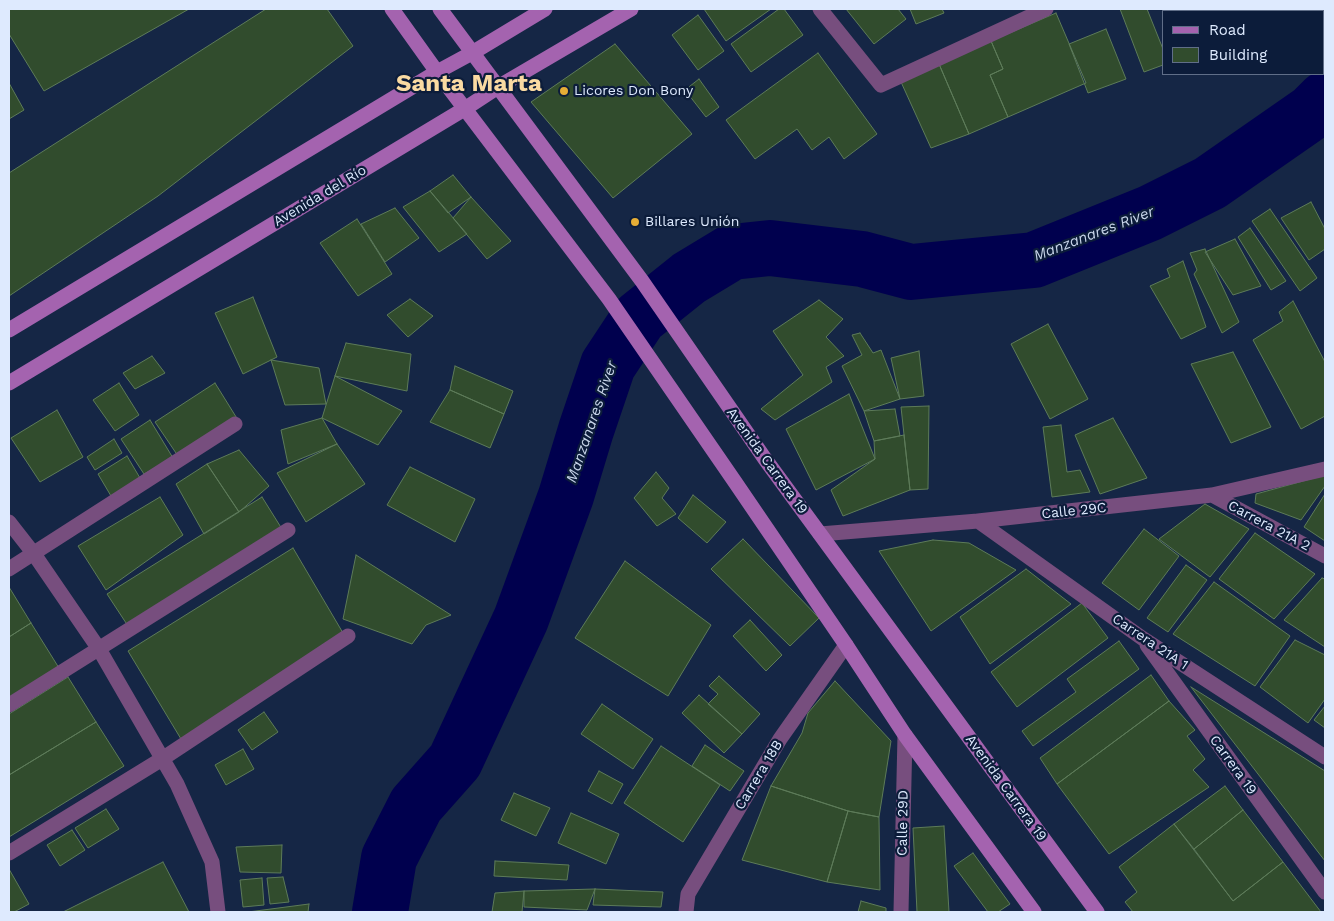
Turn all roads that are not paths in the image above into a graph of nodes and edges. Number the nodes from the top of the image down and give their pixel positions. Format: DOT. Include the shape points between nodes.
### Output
graph roads {
  1 [pos="392,9"];
  2 [pos="440,9"];
  3 [pos="545,9"];
  4 [pos="632,9"];
  5 [pos="820,9"];
  6 [pos="1046,9"];
  7 [pos="472,53"];
  8 [pos="437,72"];
  9 [pos="498,88"];
  10 [pos="466,108"];
  11 [pos="9,330"];
  12 [pos="9,384"];
  13 [pos="235,424"];
  14 [pos="1325,468"];
  15 [pos="1212,495"];
  16 [pos="978,521"];
  17 [pos="9,522"];
  18 [pos="288,530"];
  19 [pos="820,534"];
  20 [pos="34,554"];
  21 [pos="1325,556"];
  22 [pos="9,569"];
  23 [pos="348,636"];
  24 [pos="1142,638"];
  25 [pos="846,645"];
  26 [pos="99,649"];
  27 [pos="9,705"];
  28 [pos="904,735"];
  29 [pos="1325,757"];
  30 [pos="162,758"];
  31 [pos="9,853"];
  32 [pos="1325,892"];
  33 [pos="218,912"];
  34 [pos="686,912"];
  35 [pos="901,912"];
  36 [pos="1034,912"];
  37 [pos="1097,912"];
  1 -- 8 [label="main road"];
  2 -- 7 [label="main road, Avenida Carrera 19"];
  3 -- 7 [label="main road"];
  4 -- 9 [label="main road, Avenida del Río"];
  5 -- 6 [label="street" via="881,85"];
  7 -- 8 [label="main road"];
  7 -- 9 [label="main road, Avenida Carrera 19"];
  8 -- 10 [label="main road"];
  8 -- 11 [label="main road"];
  9 -- 10 [label="main road, Avenida del Río"];
  9 -- 19 [label="main road, Avenida Carrera 19" via="642,281"];
  10 -- 12 [label="main road, Avenida del Río"];
  10 -- 25 [label="main road" via="609,299"];
  13 -- 20 [label="street"];
  14 -- 15 [label="street, Calle 29C"];
  15 -- 16 [label="street, Calle 29C"];
  15 -- 21 [label="street, Carrera 21A 2"];
  16 -- 19 [label="street, Calle 29C"];
  16 -- 24 [label="street, Carrera 21A 1"];
  17 -- 20 [label="street"];
  18 -- 26 [label="street"];
  19 -- 37 [label="main road, Avenida Carrera 19"];
  20 -- 22 [label="street"];
  20 -- 26 [label="street"];
  23 -- 30 [label="street"];
  24 -- 29 [label="street, Carrera 21A 1"];
  24 -- 32 [label="street, Carrera 19"];
  25 -- 28 [label="main road"];
  25 -- 34 [label="street, Carrera 18B" via="780,739 741,804 688,894"];
  26 -- 27 [label="street"];
  26 -- 30 [label="street"];
  28 -- 35 [label="street, Calle 29D"];
  28 -- 36 [label="main road"];
  30 -- 31 [label="street"];
  30 -- 33 [label="street" via="178,784 212,862"];
}
